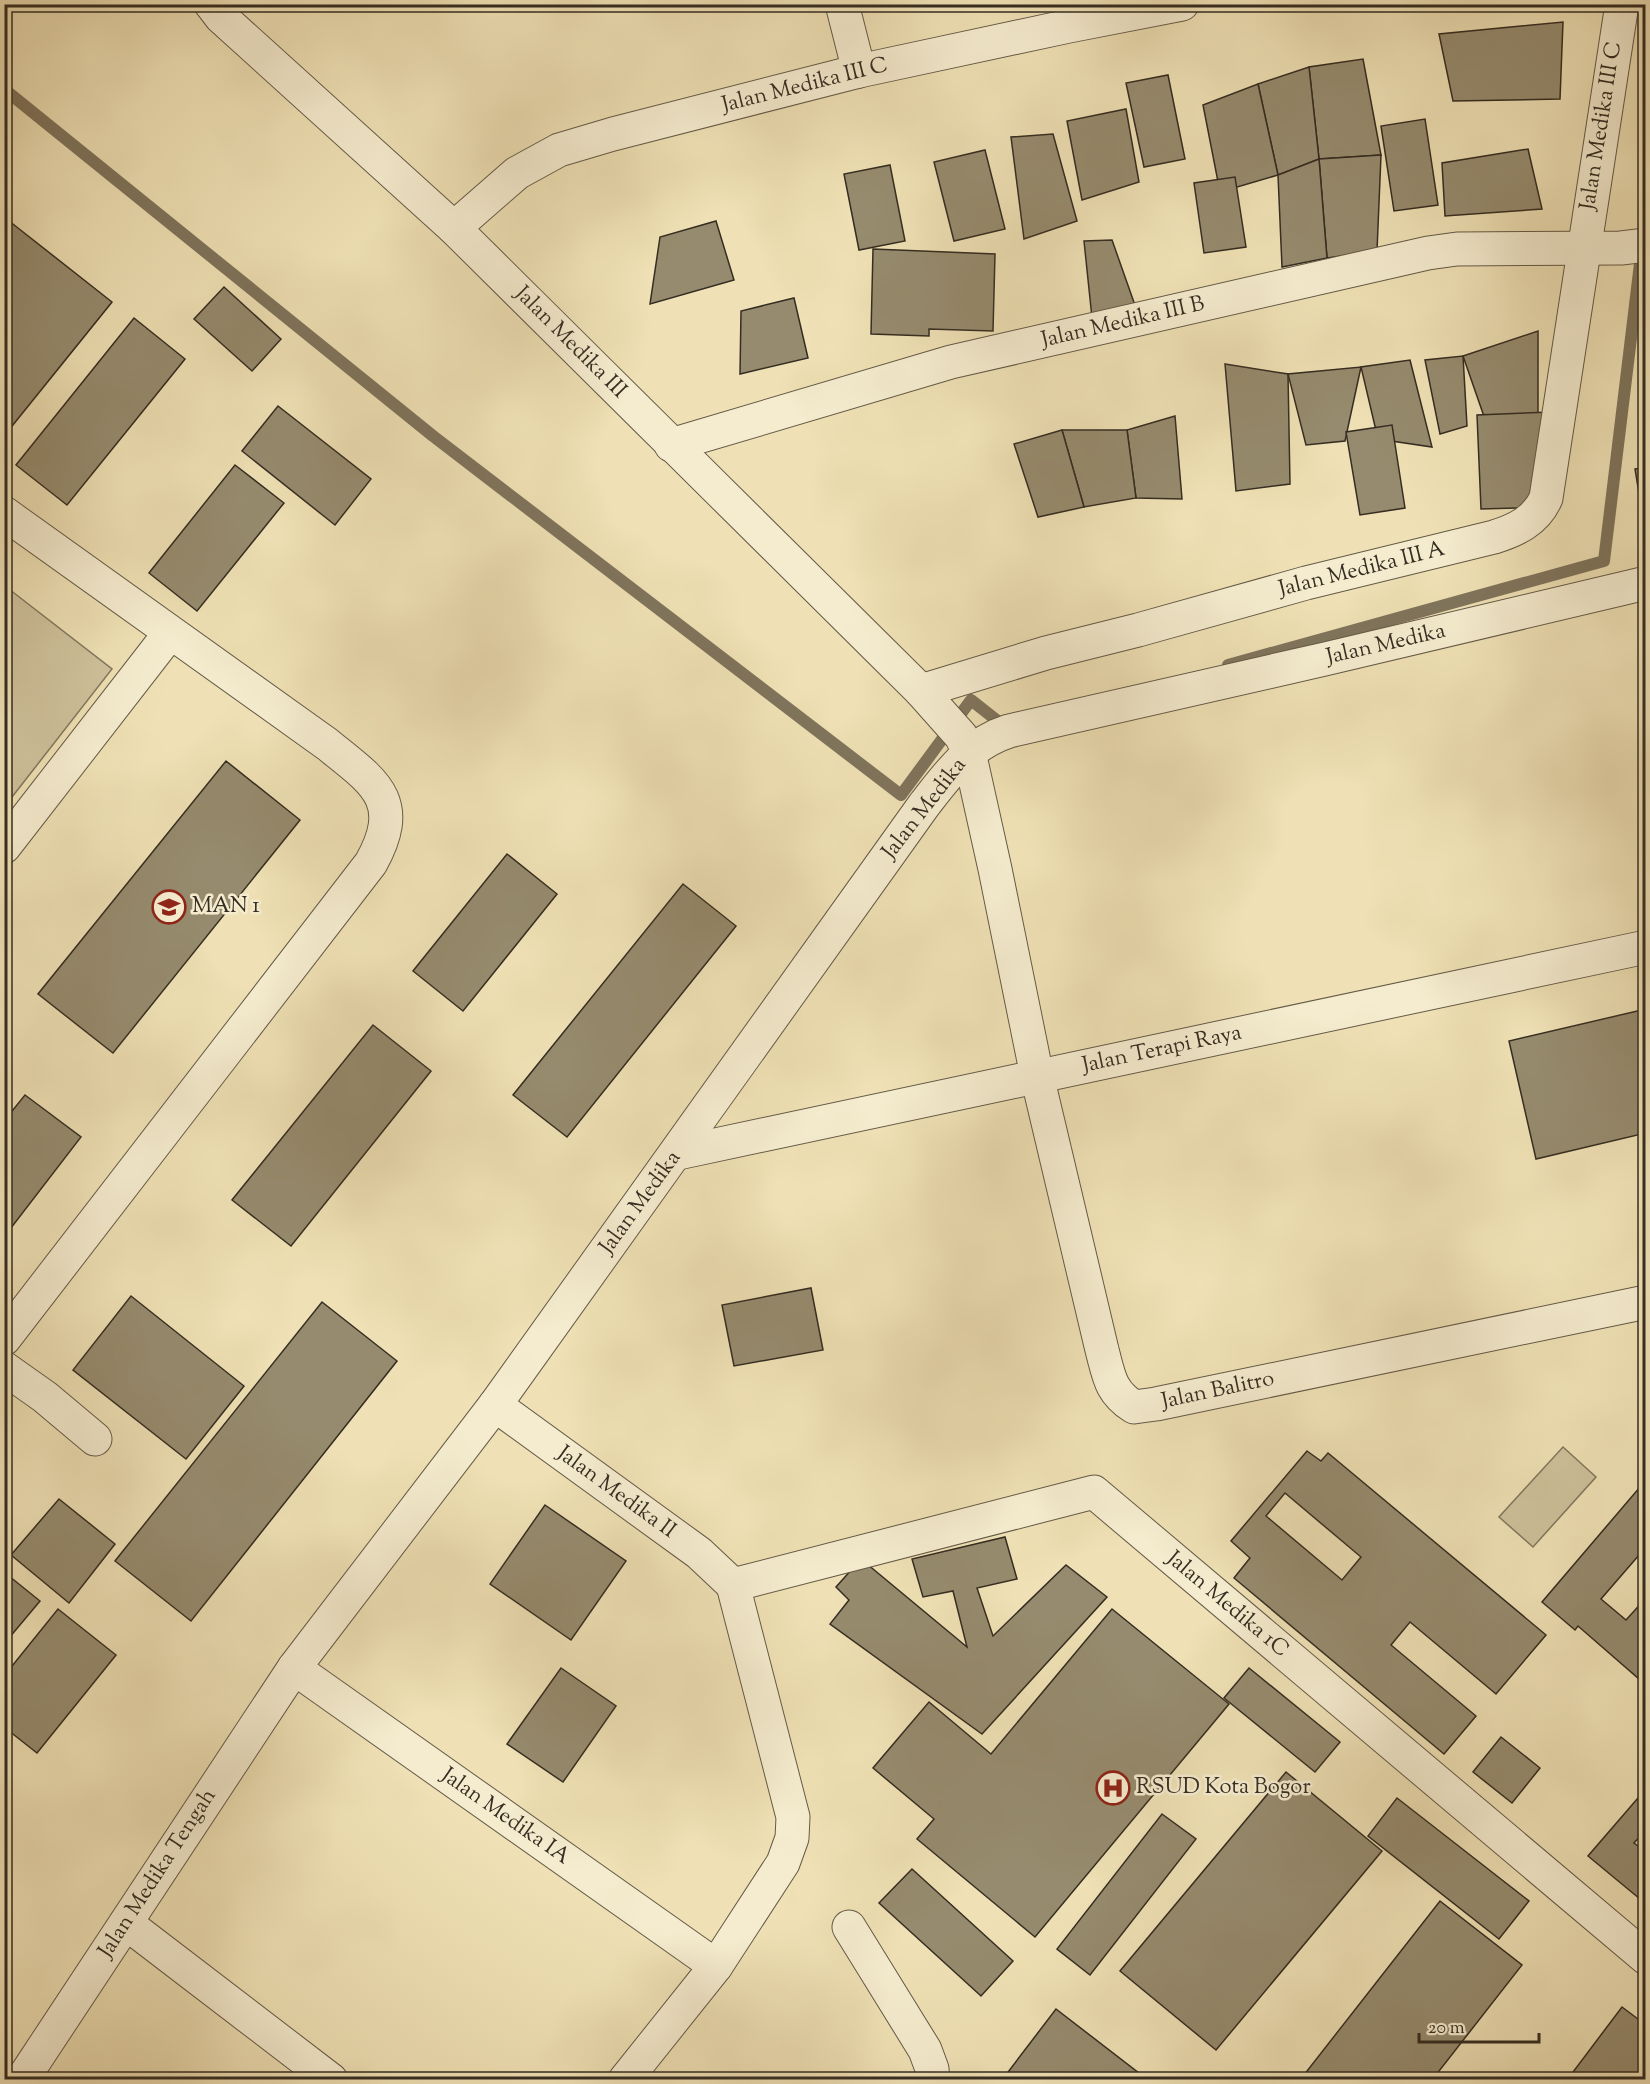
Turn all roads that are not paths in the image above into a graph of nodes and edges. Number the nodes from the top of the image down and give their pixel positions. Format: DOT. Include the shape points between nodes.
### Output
graph roads {
  1 [pos="211,4"];
  2 [pos="842,4"];
  3 [pos="1182,4"];
  4 [pos="1622,4"];
  5 [pos="860,71"];
  6 [pos="454,228"];
  7 [pos="1583,247"];
  8 [pos="1633,247"];
  9 [pos="671,445"];
  10 [pos="4,513"];
  11 [pos="1646,583"];
  12 [pos="170,633"];
  13 [pos="921,691"];
  14 [pos="958,735"];
  15 [pos="4,847"];
  16 [pos="1646,947"];
  17 [pos="1037,1076"];
  18 [pos="678,1152"];
  19 [pos="1646,1302"];
  20 [pos="4,1340"];
  21 [pos="4,1368"];
  22 [pos="495,1406"];
  23 [pos="95,1439"];
  24 [pos="733,1585"];
  25 [pos="294,1668"];
  26 [pos="126,1923"];
  27 [pos="849,1927"];
  28 [pos="1646,1958"];
  29 [pos="716,1966"];
  30 [pos="22,2079"];
  31 [pos="331,2079"];
  32 [pos="625,2079"];
  33 [pos="933,2079"];
  1 -- 6 [label="street, Jalan Medika III"];
  2 -- 5 [label="street"];
  3 -- 5 [label="street, Jalan Medika III C"];
  4 -- 7 [label="street, Jalan Medika III C"];
  5 -- 6 [label="street, Jalan Medika III C" via="559,150 517,173"];
  6 -- 9 [label="street, Jalan Medika III"];
  7 -- 8 [label="street, Jalan Medika III B"];
  7 -- 9 [label="street, Jalan Medika III B" via="1457,249 1376,263 951,362"];
  7 -- 13 [label="street, Jalan Medika III A" via="1546,498 1530,521 1494,537 1306,583"];
  9 -- 13 [label="street, Jalan Medika III"];
  10 -- 12 [label="street"];
  11 -- 14 [label="street, Jalan Medika" via="992,736"];
  12 -- 15 [label="street"];
  12 -- 20 [label="street" via="364,774 384,803 386,827 371,863"];
  13 -- 14 [label="street, Jalan Medika III"];
  14 -- 17 [label="street" via="995,869"];
  14 -- 18 [label="street, Jalan Medika" via="924,805"];
  16 -- 17 [label="street, Jalan Terapi Raya"];
  17 -- 18 [label="street, Jalan Terapi Raya"];
  17 -- 19 [label="street, Jalan Balitro" via="1111,1386 1134,1407"];
  18 -- 22 [label="street, Jalan Medika"];
  21 -- 23 [label="street"];
  22 -- 24 [label="street, Jalan Medika II" via="690,1545"];
  22 -- 25 [label="street, Jalan Medika"];
  24 -- 28 [label="street, Jalan Medika 1C" via="1094,1492"];
  24 -- 29 [label="street" via="794,1828 783,1863"];
  25 -- 26 [label="street, Jalan Medika Tengah"];
  25 -- 29 [label="street, Jalan Medika IA"];
  26 -- 30 [label="street, Jalan Medika Tengah"];
  26 -- 31 [label="street"];
  27 -- 33 [label="street" via="925,2050"];
  29 -- 32 [label="street"];
}
